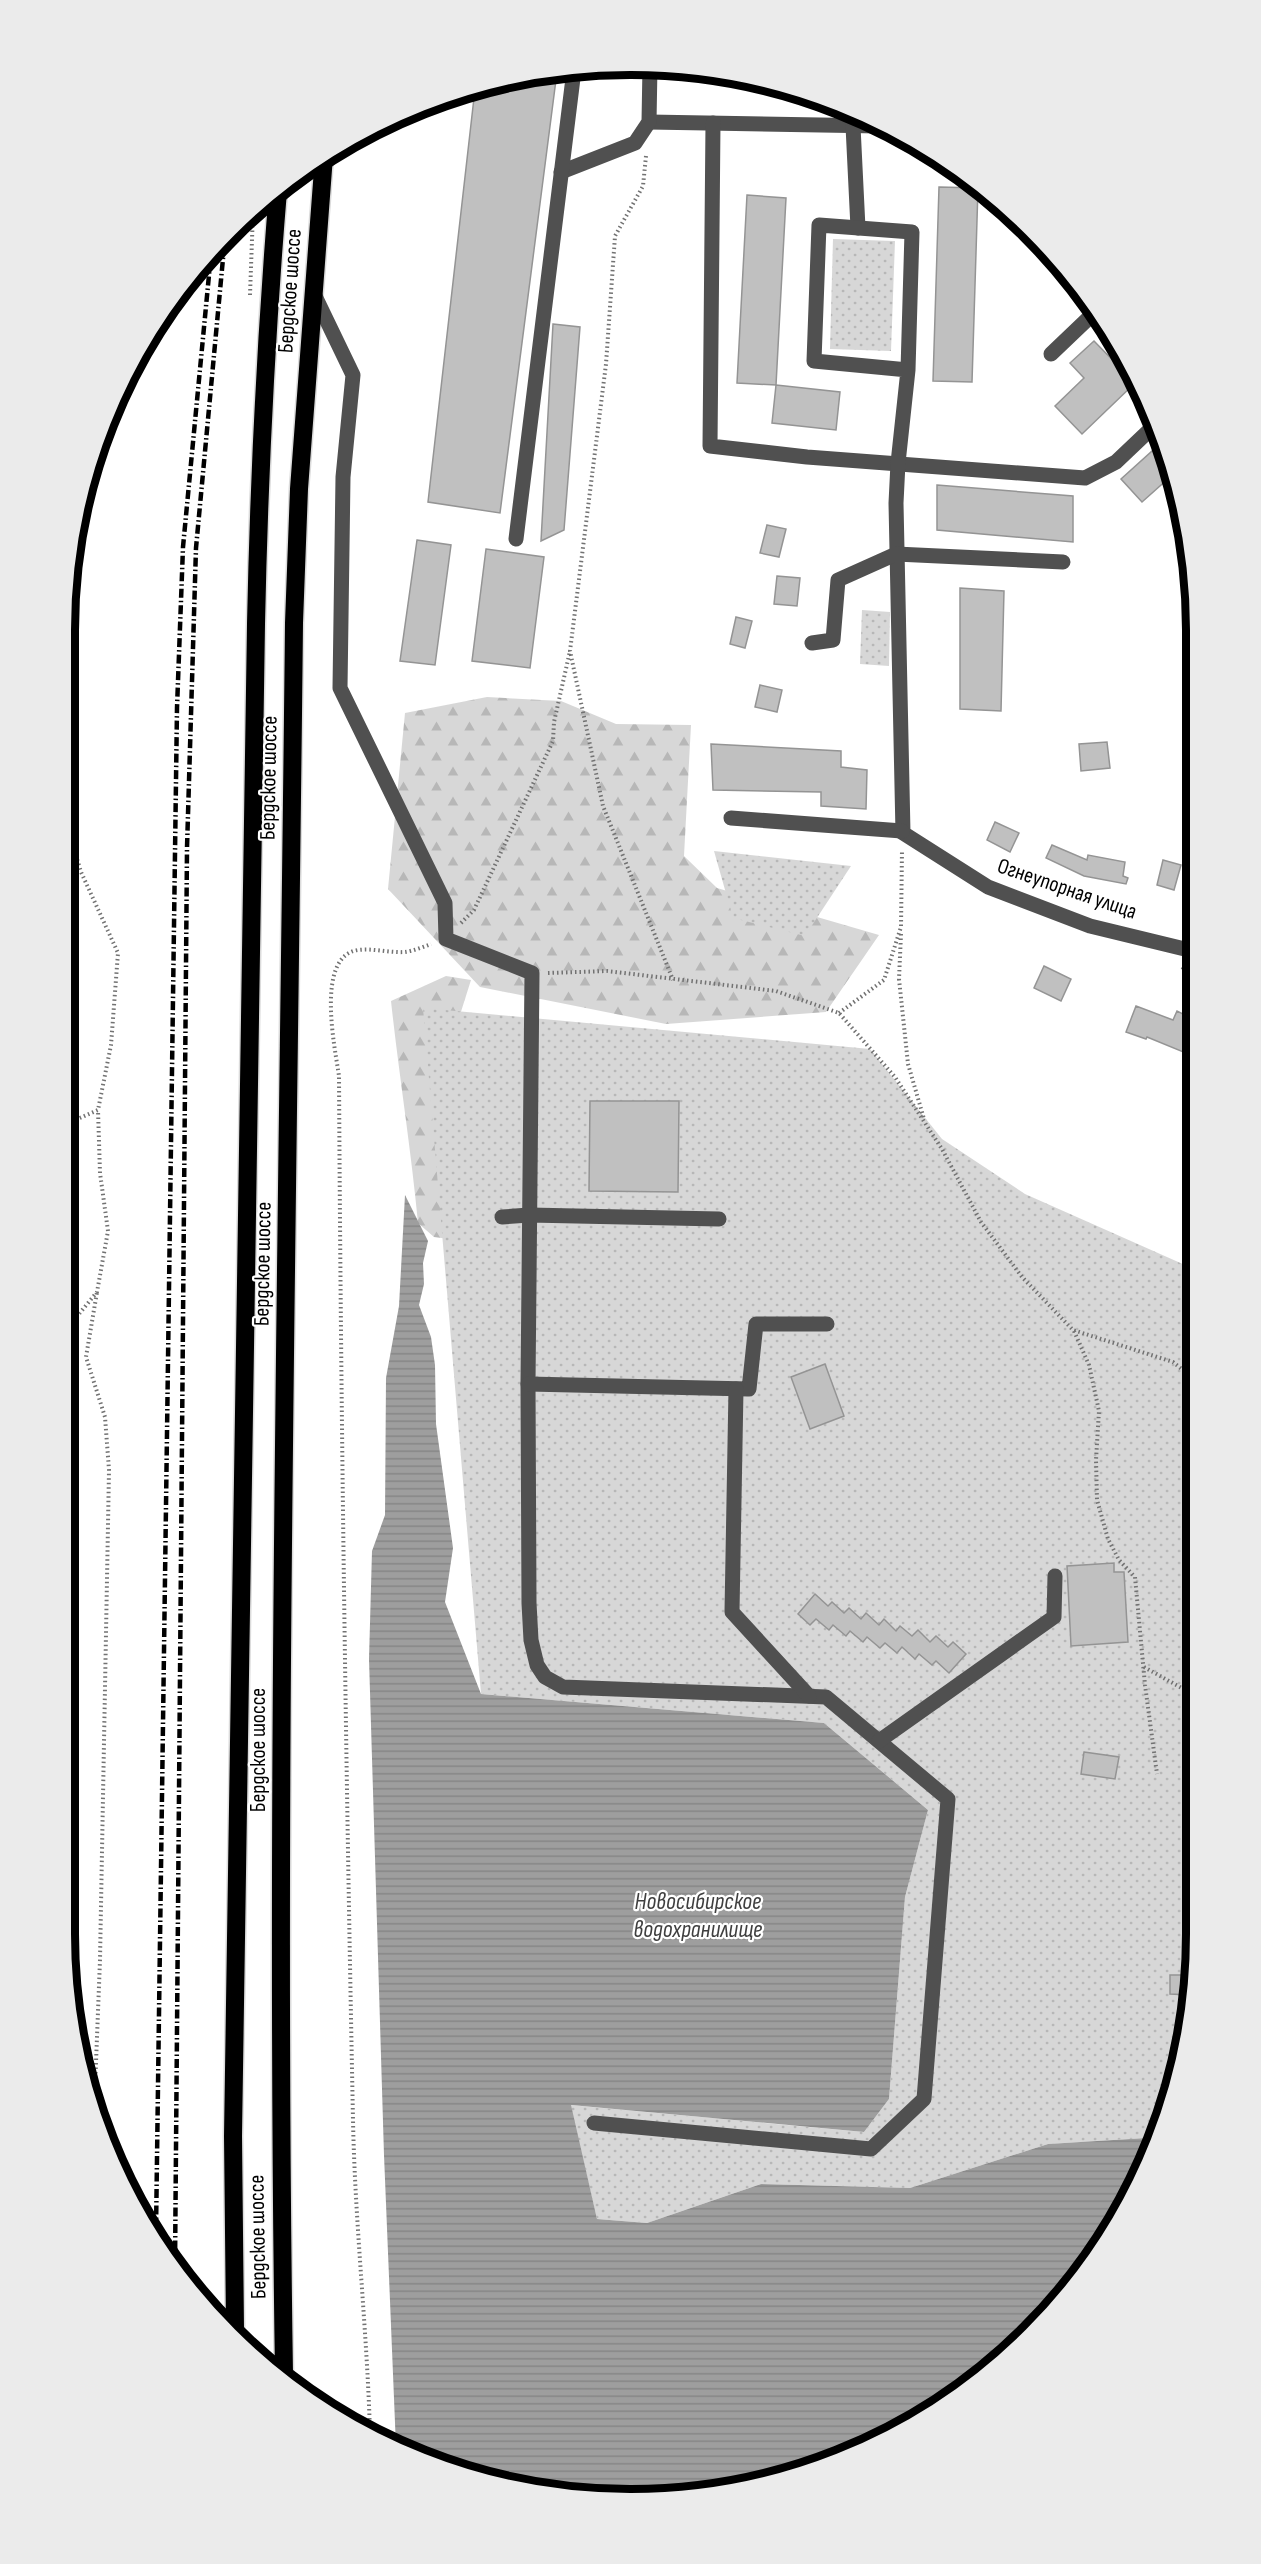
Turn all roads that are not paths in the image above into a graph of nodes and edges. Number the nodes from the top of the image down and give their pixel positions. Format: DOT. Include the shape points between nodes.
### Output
graph roads {
  1 [pos="650,76"];
  2 [pos="573,78"];
  3 [pos="649,122"];
  4 [pos="713,123"];
  5 [pos="853,126"];
  6 [pos="863,126"];
  7 [pos="323,168"];
  8 [pos="561,172"];
  9 [pos="277,202"];
  10 [pos="858,228"];
  11 [pos="313,292"];
  12 [pos="1089,318"];
  13 [pos="1051,354"];
  14 [pos="908,370"];
  15 [pos="1149,431"];
  16 [pos="898,463"];
  17 [pos="516,539"];
  18 [pos="896,554"];
  19 [pos="1064,562"];
  20 [pos="812,643"];
  21 [pos="731,818"];
  22 [pos="902,832"];
  23 [pos="1186,949"];
  24 [pos="530,1215"];
  25 [pos="502,1217"];
  26 [pos="719,1219"];
  27 [pos="827,1324"];
  28 [pos="528,1384"];
  29 [pos="736,1389"];
  30 [pos="1055,1576"];
  31 [pos="809,1696"];
  32 [pos="879,1742"];
  33 [pos="594,2123"];
  34 [pos="235,2323"];
  35 [pos="284,2367"];
  1 -- 3 [label="street"];
  2 -- 8 [label="street"];
  3 -- 4 [label="street"];
  3 -- 8 [label="street" via="635,143"];
  4 -- 5 [label="street"];
  4 -- 16 [label="street" via="710,446"];
  5 -- 6 [label="street"];
  5 -- 10 [label="street"];
  7 -- 11 [label="highway, Бердское шоссе"];
  8 -- 17 [label="street"];
  9 -- 34 [label="highway, Бердское шоссе" via="260,482 256,624 233,2136"];
  10 -- 14 [label="street" via="912,232"];
  10 -- 14 [label="street" via="819,225 814,361"];
  11 -- 24 [label="street" via="354,375 344,477 340,688 445,903 446,939 532,973"];
  11 -- 35 [label="highway, Бердское шоссе" via="294,623 282,1684 280,2133"];
  12 -- 13 [label="street"];
  14 -- 16 [label="street"];
  15 -- 16 [label="street" via="1116,462 1085,478"];
  16 -- 18 [label="street"];
  18 -- 19 [label="street"];
  18 -- 20 [label="street" via="838,580 833,640"];
  18 -- 22 [label="street"];
  21 -- 22 [label="street"];
  22 -- 23 [label="street, Огнеупорная улица" via="988,887 1090,926"];
  24 -- 25 [label="street"];
  24 -- 26 [label="street"];
  24 -- 28 [label="street"];
  27 -- 29 [label="street" via="756,1324 749,1389"];
  28 -- 29 [label="street"];
  28 -- 31 [label="street" via="531,1631 537,1665 545,1677 563,1687"];
  29 -- 31 [label="street" via="732,1612"];
  30 -- 32 [label="street" via="1054,1617"];
  31 -- 32 [label="street" via="826,1697"];
  32 -- 33 [label="street" via="948,1799 924,2099 871,2149"];
}
